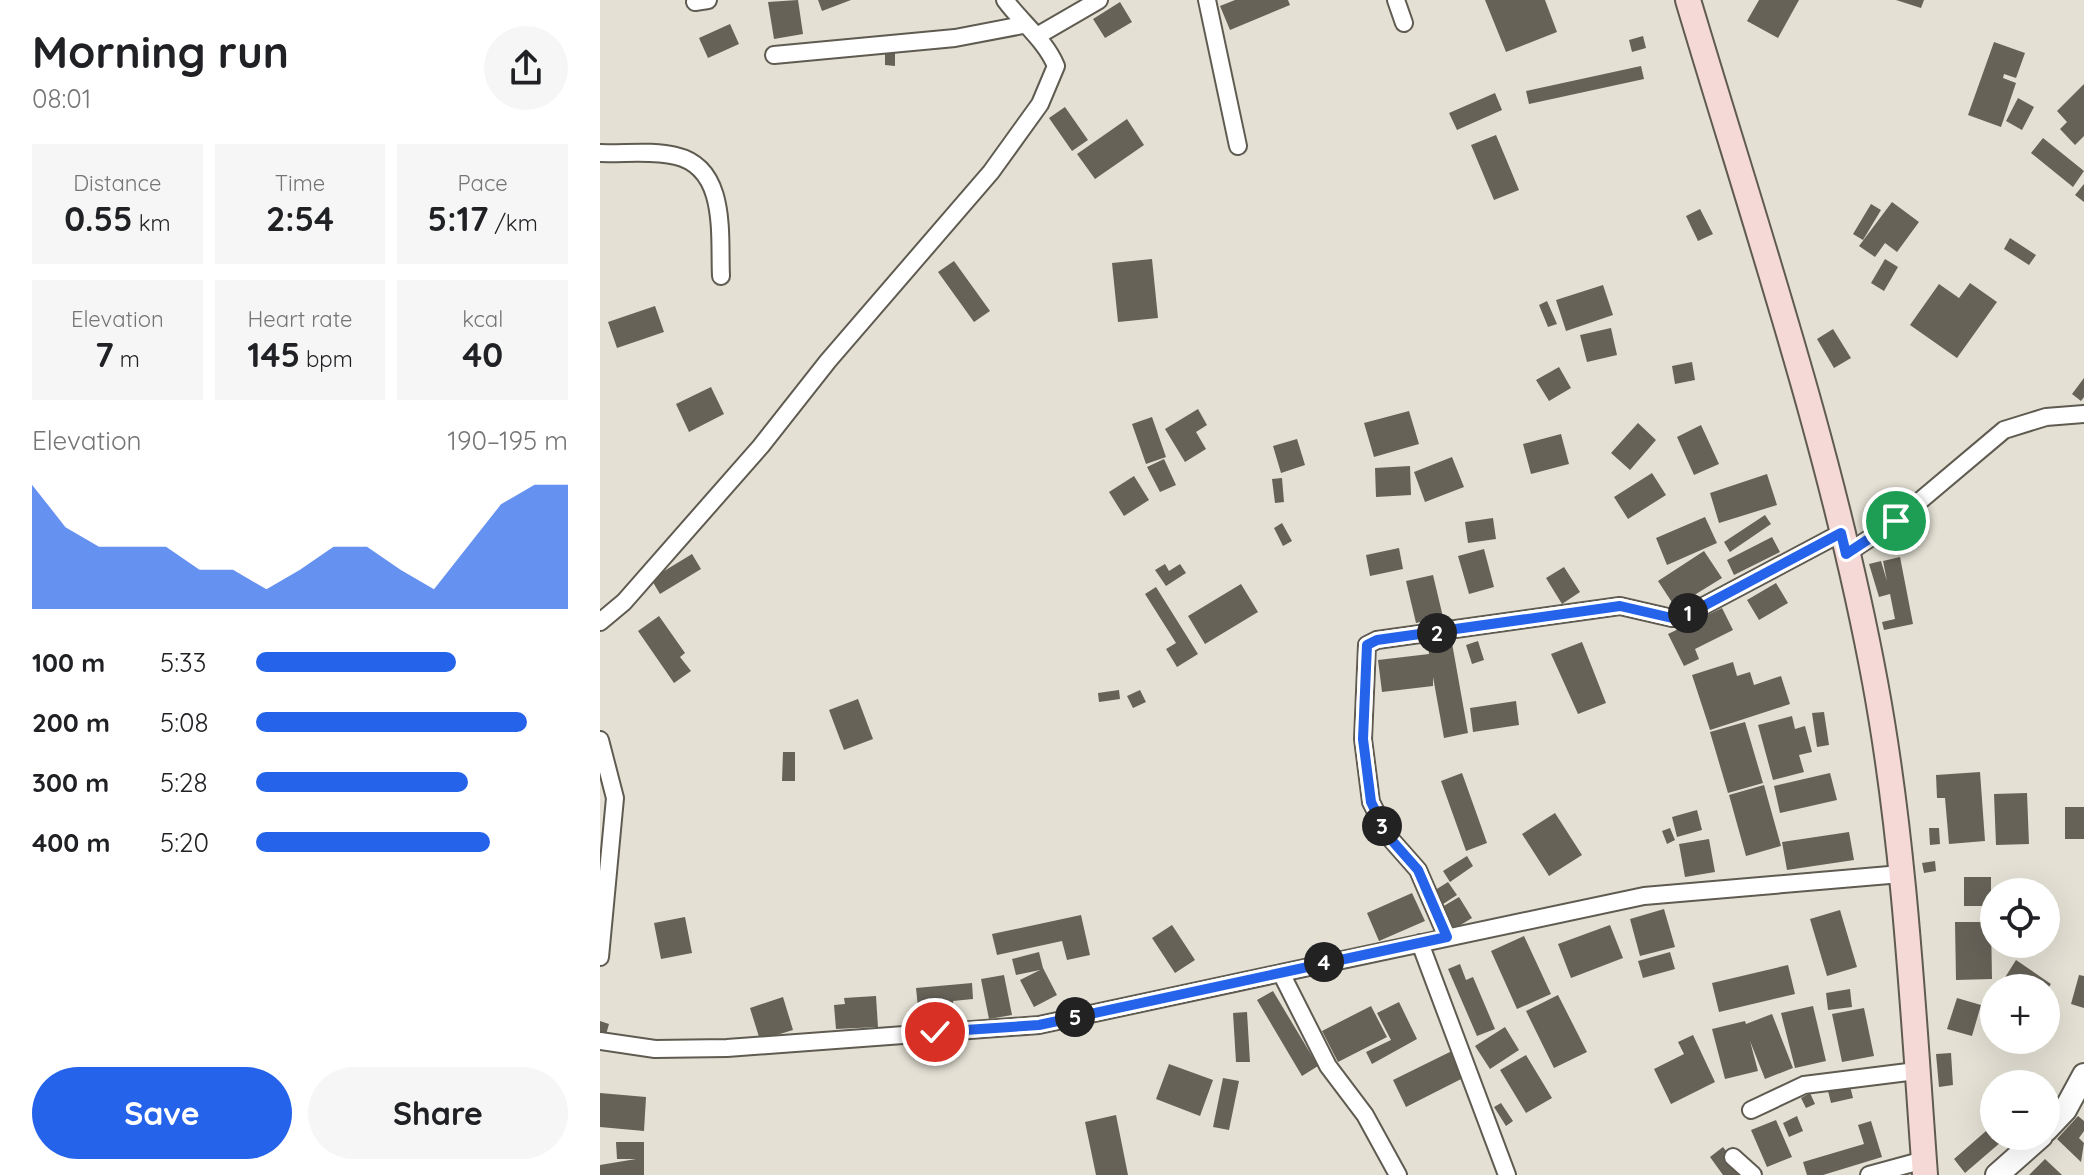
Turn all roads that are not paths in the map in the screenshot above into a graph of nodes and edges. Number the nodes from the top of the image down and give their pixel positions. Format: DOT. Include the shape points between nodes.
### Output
graph roads {
  1 [pos="1005,0"];
  2 [pos="1099,0"];
  3 [pos="1207,0"];
  4 [pos="1396,0"];
  5 [pos="1688,0"];
  6 [pos="1404,23"];
  7 [pos="1023,25"];
  8 [pos="1037,36"];
  9 [pos="774,55"];
  10 [pos="1238,146"];
  11 [pos="600,153"];
  12 [pos="721,276"];
  13 [pos="2084,414"];
  14 [pos="1843,543"];
  15 [pos="600,622"];
  16 [pos="600,740"];
  17 [pos="1901,874"];
  18 [pos="1447,937"];
  19 [pos="1420,943"];
  20 [pos="600,957"];
  21 [pos="1281,973"];
  22 [pos="600,1041"];
  23 [pos="1916,1071"];
  24 [pos="2084,1075"];
  25 [pos="1751,1110"];
  26 [pos="2060,1115"];
  27 [pos="2025,1150"];
  28 [pos="1733,1157"];
  29 [pos="1924,1168"];
  30 [pos="1398,1175"];
  31 [pos="1507,1175"];
  32 [pos="1753,1175"];
  33 [pos="1869,1175"];
  34 [pos="1997,1175"];
  1 -- 7 [label="street"];
  2 -- 8 [label="street"];
  3 -- 10 [label="street"];
  4 -- 6 [label="street"];
  5 -- 14 [label="main road" via="1821,446"];
  7 -- 8 [label="street"];
  7 -- 9 [label="street" via="955,38"];
  8 -- 15 [label="street" via="1056,66 1040,104 991,172 761,446 624,602"];
  11 -- 12 [label="street" via="678,156 705,174 717,195"];
  13 -- 14 [label="street" via="2046,417 2004,430 1896,521"];
  14 -- 17 [label="main road" via="1875,682"];
  14 -- 18 [label="street" via="1672,618 1620,606 1367,645 1363,739 1371,802 1393,843 1418,870"];
  16 -- 20 [label="street" via="615,806"];
  17 -- 18 [label="street" via="1644,896"];
  17 -- 23 [label="main road"];
  18 -- 19 [label="street"];
  19 -- 21 [label="street"];
  19 -- 31 [label="street"];
  21 -- 22 [label="street" via="1039,1025 727,1048 655,1049"];
  21 -- 30 [label="street" via="1328,1066 1365,1115"];
  23 -- 25 [label="street" via="1804,1085"];
  23 -- 29 [label="main road"];
  24 -- 26 [label="street"];
  27 -- 34 [label="street"];
  28 -- 32 [label="street"];
  29 -- 33 [label="street"];
}
